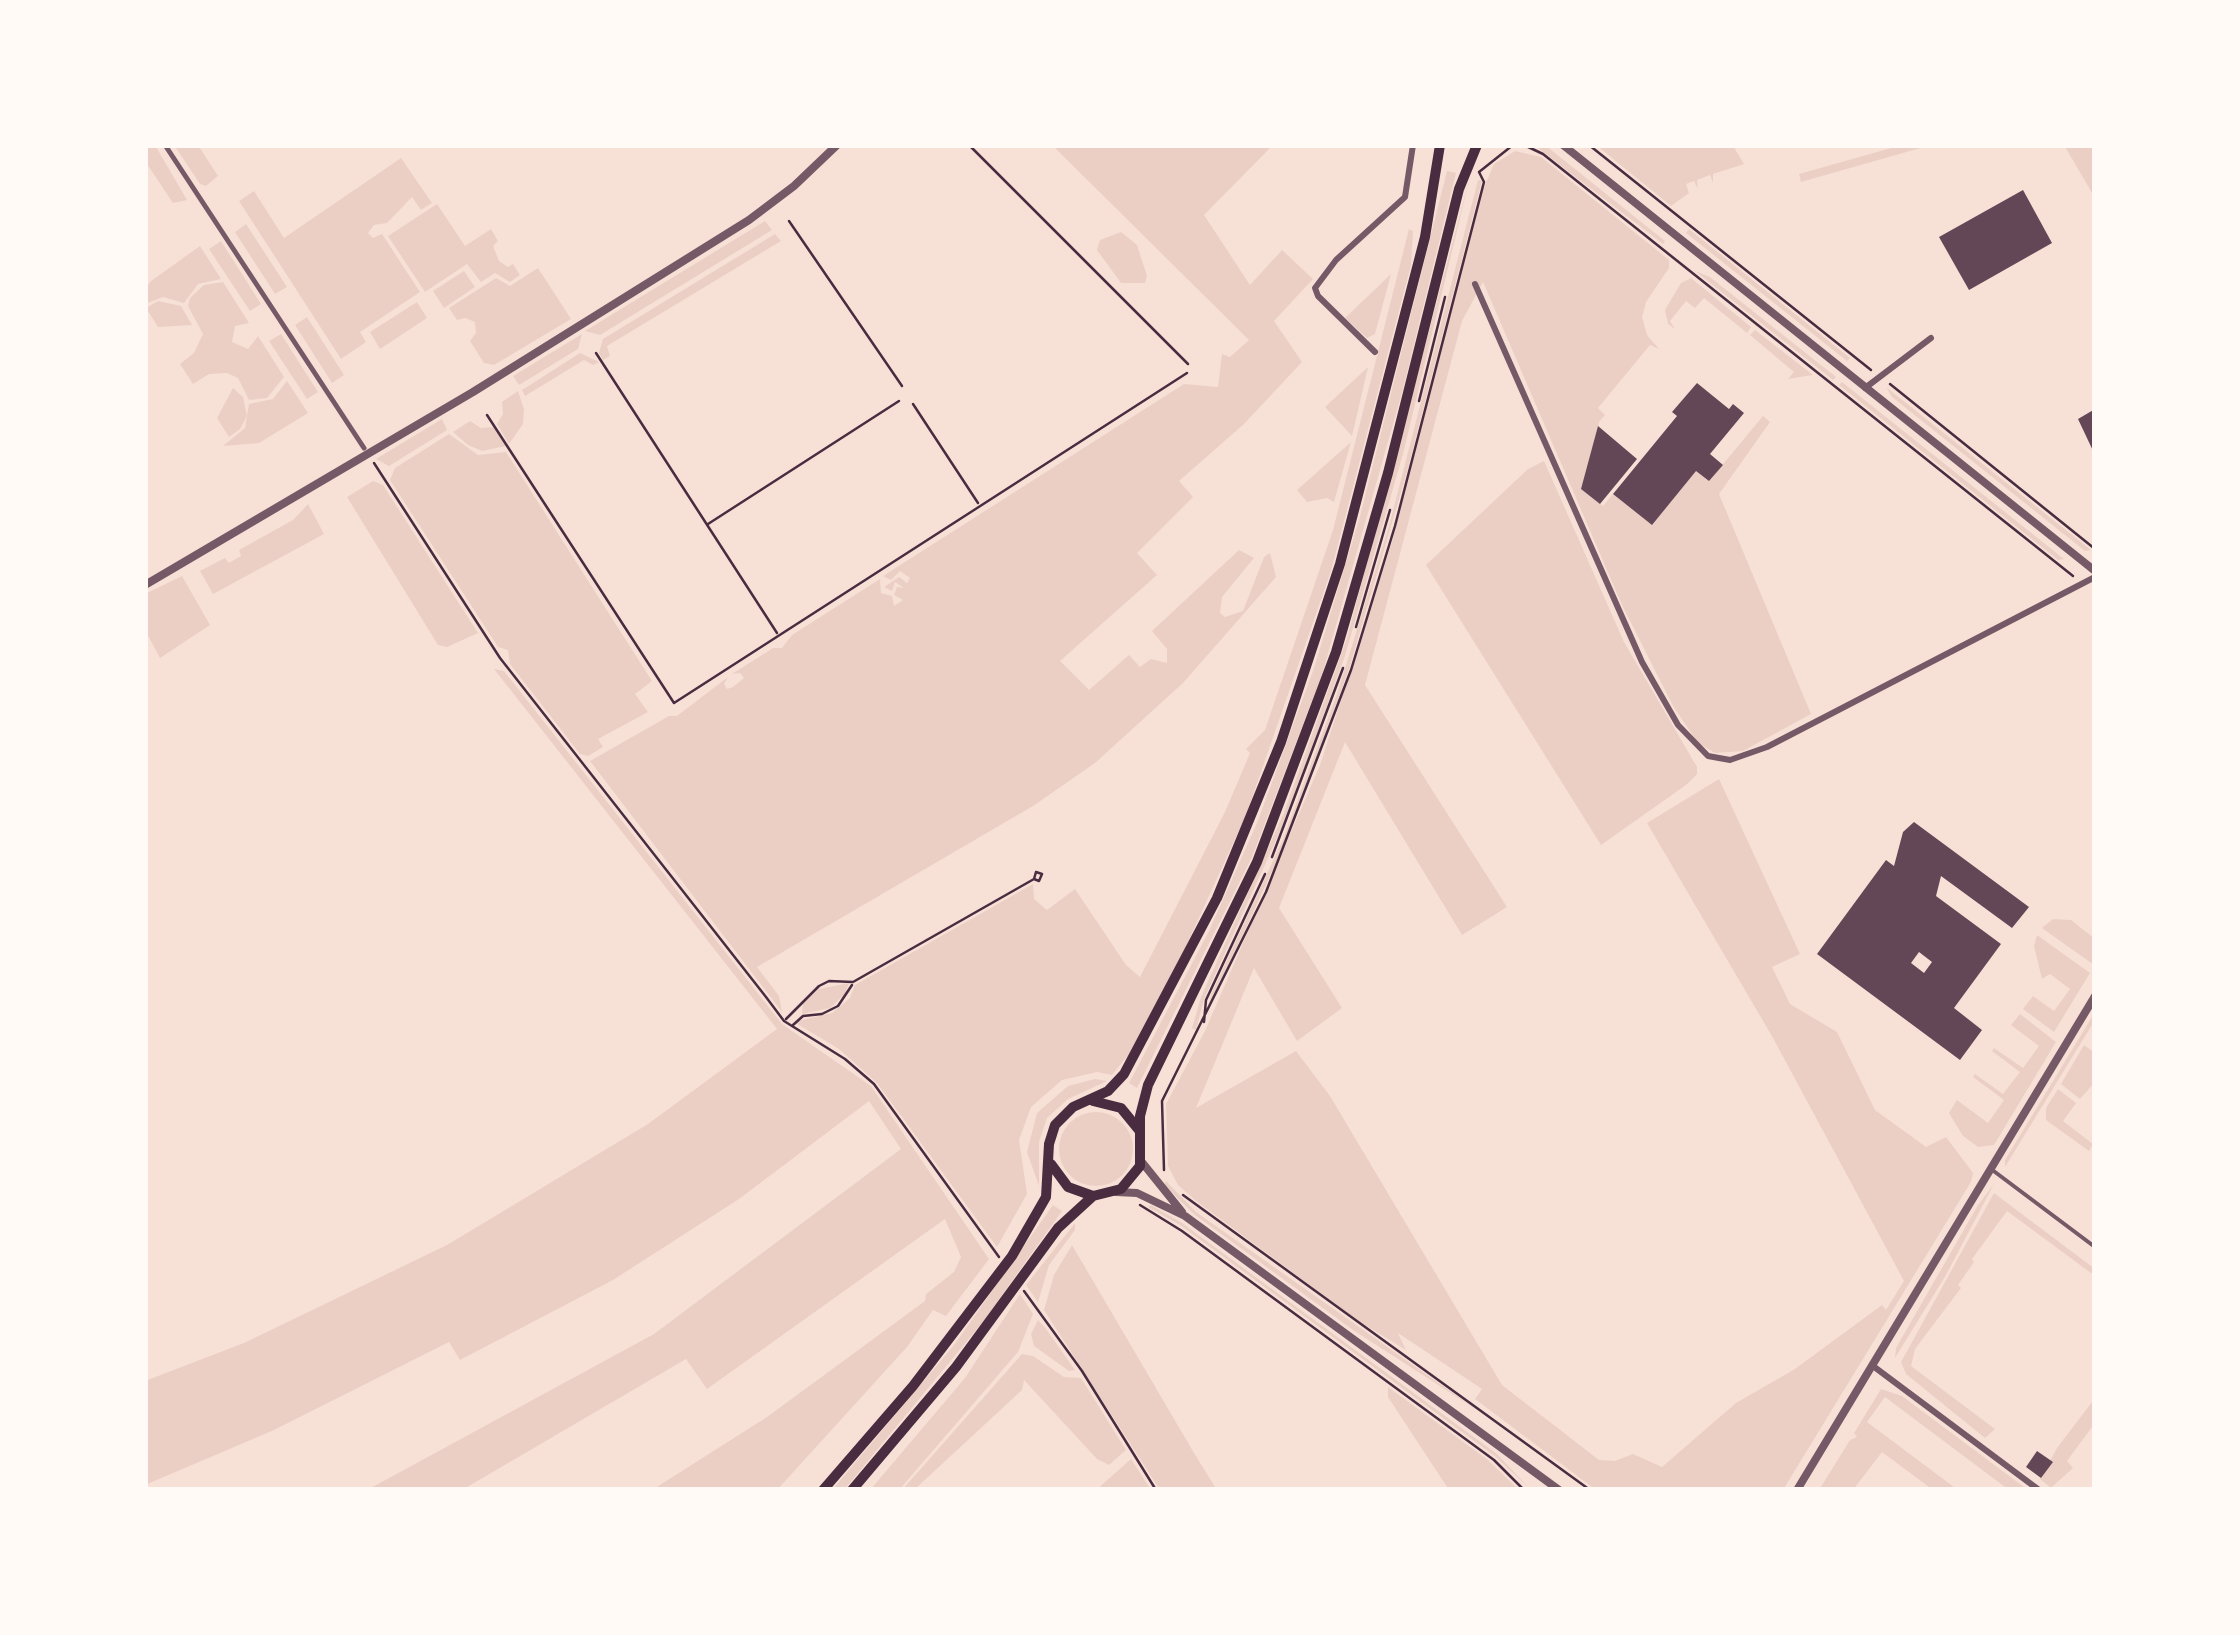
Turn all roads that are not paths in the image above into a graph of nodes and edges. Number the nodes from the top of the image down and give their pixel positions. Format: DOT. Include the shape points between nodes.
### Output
graph roads {
  1 [pos="165,145"];
  2 [pos="837,145"];
  3 [pos="1413,145"];
  4 [pos="1440,145"];
  5 [pos="1477,145"];
  6 [pos="1563,147"];
  7 [pos="1475,284"];
  8 [pos="1932,338"];
  9 [pos="1375,352"];
  10 [pos="1865,388"];
  11 [pos="364,448"];
  12 [pos="2095,574"];
  13 [pos="145,586"];
  14 [pos="2095,996"];
  15 [pos="1087,1102"];
  16 [pos="1140,1132"];
  17 [pos="1142,1161"];
  18 [pos="1051,1164"];
  19 [pos="1990,1168"];
  20 [pos="1116,1192"];
  21 [pos="1093,1196"];
  22 [pos="1185,1216"];
  23 [pos="2095,1247"];
  24 [pos="1873,1366"];
  25 [pos="823,1490"];
  26 [pos="852,1490"];
  27 [pos="1559,1490"];
  28 [pos="1797,1490"];
  29 [pos="2039,1490"];
  1 -- 11 [label="street"];
  2 -- 13 [label="street" via="749,220"];
  3 -- 9 [label="street" via="1405,197 1315,288"];
  4 -- 15 [label="main road" via="1433,200 1360,492 1282,742 1150,1032 1118,1082"];
  5 -- 16 [label="main road" via="1458,190 1383,491 1324,688 1249,880 1148,1085"];
  6 -- 10 [label="street"];
  7 -- 12 [label="street" via="1642,662 1685,734 1716,759 1767,747"];
  8 -- 10 [label="street"];
  10 -- 12 [label="street"];
  14 -- 19 [label="street"];
  15 -- 16 [label="main road" via="1116,1106"];
  15 -- 18 [label="main road" via="1055,1125 1048,1144"];
  16 -- 17 [label="main road"];
  17 -- 20 [label="main road"];
  17 -- 22 [label="street"];
  18 -- 21 [label="main road" via="1068,1187"];
  18 -- 25 [label="main road" via="1046,1197 1012,1256"];
  19 -- 23 [label="lane"];
  19 -- 24 [label="street"];
  20 -- 21 [label="main road"];
  20 -- 22 [label="street" via="1137,1193"];
  21 -- 26 [label="main road" via="1054,1234 956,1367"];
  22 -- 27 [label="street"];
  24 -- 28 [label="street"];
  24 -- 29 [label="street"];
}
